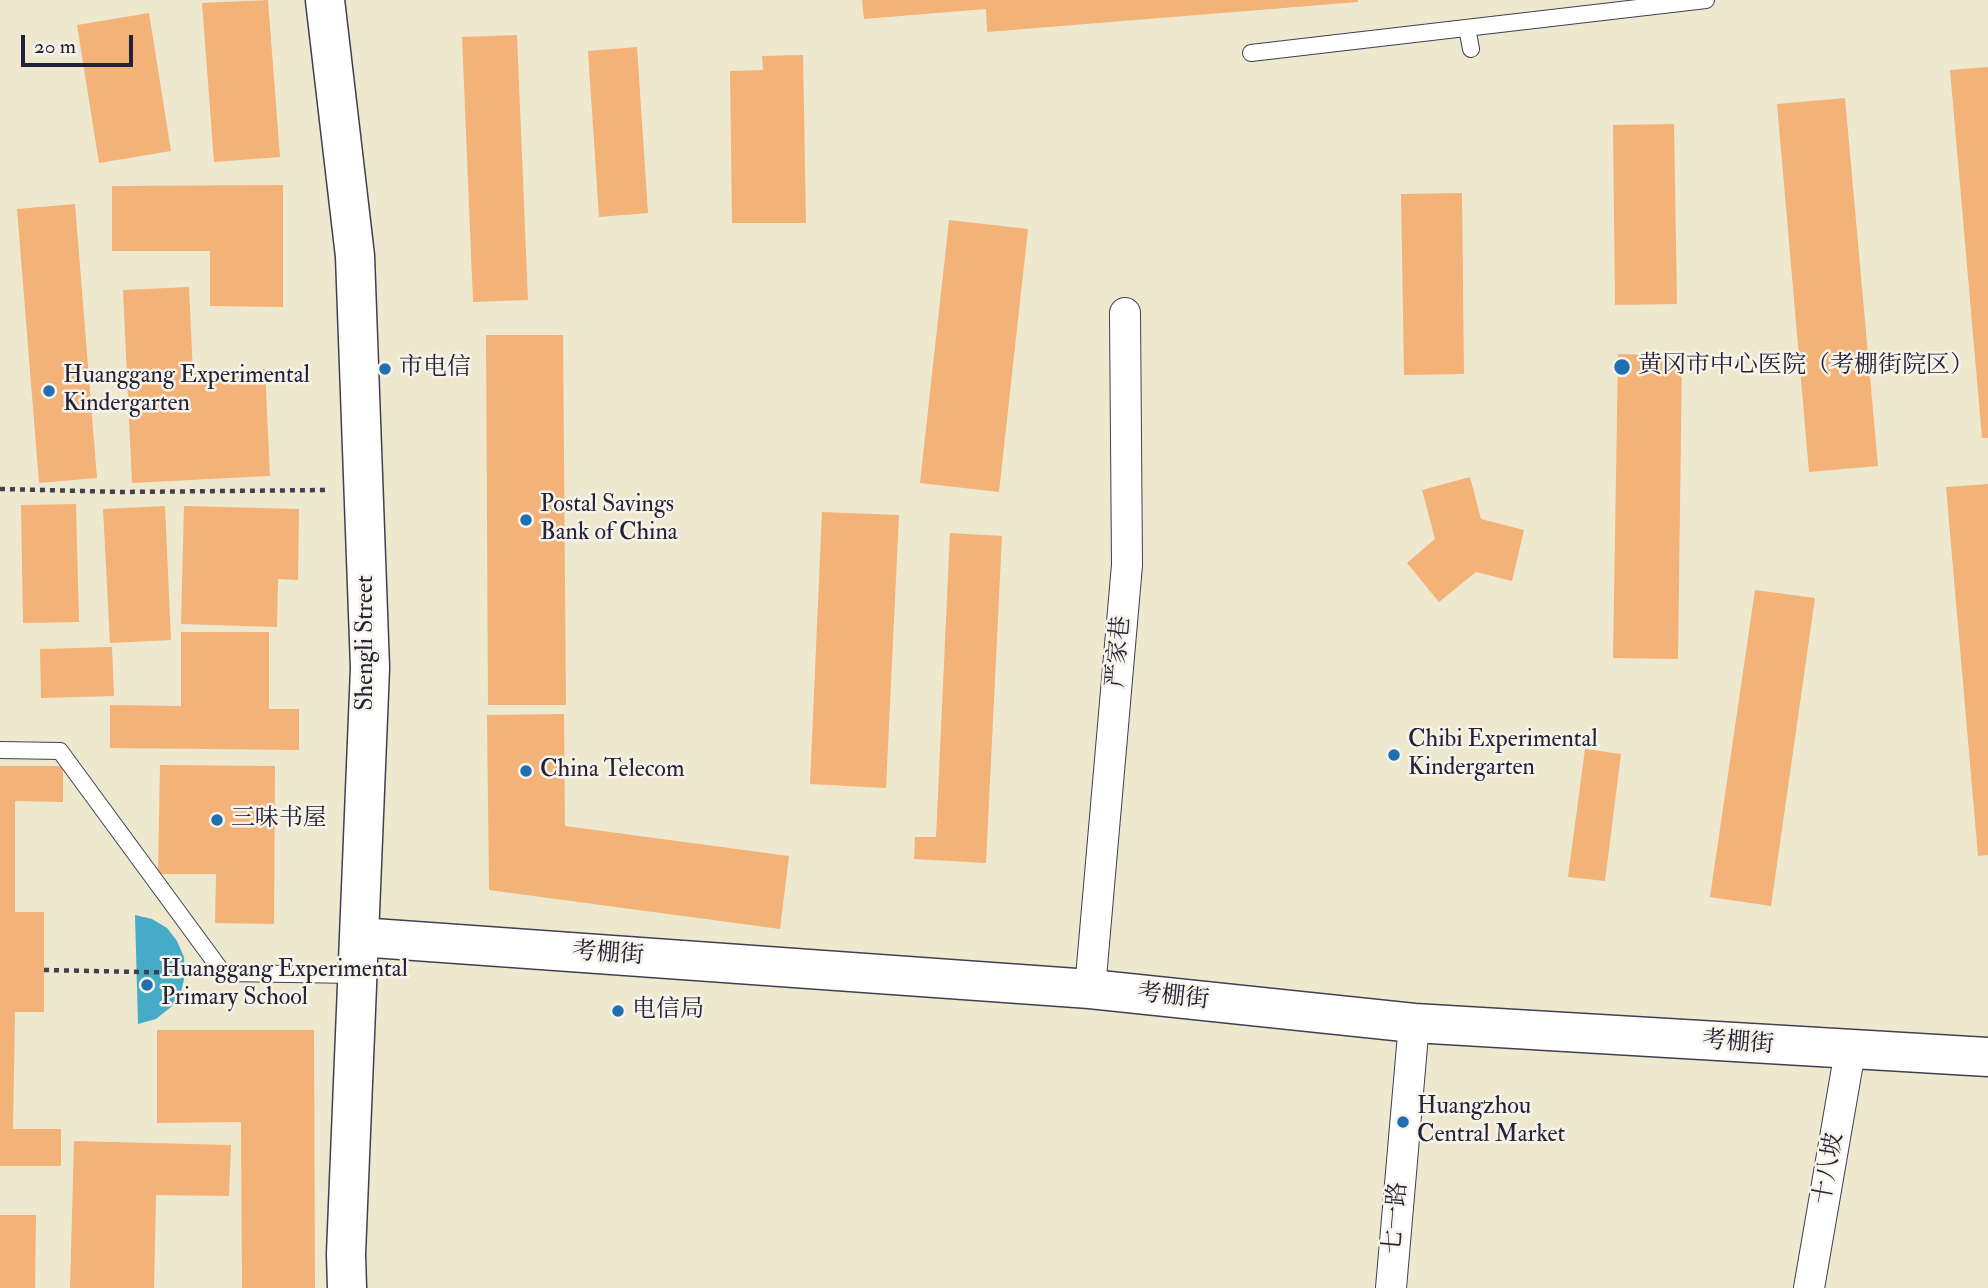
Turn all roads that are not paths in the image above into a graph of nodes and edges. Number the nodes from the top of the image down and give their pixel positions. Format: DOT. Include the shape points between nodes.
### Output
graph roads {
  1 [pos="325,0"];
  2 [pos="1706,0"];
  3 [pos="1468,28"];
  4 [pos="1471,48"];
  5 [pos="1251,53"];
  6 [pos="1125,313"];
  7 [pos="0,750"];
  8 [pos="359,937"];
  9 [pos="357,975"];
  10 [pos="1090,989"];
  11 [pos="1414,1023"];
  12 [pos="1850,1051"];
  13 [pos="1988,1057"];
  14 [pos="347,1288"];
  15 [pos="1391,1288"];
  16 [pos="1810,1288"];
  1 -- 8 [label="street, Shengli Street" via="355,256 370,668"];
  2 -- 3 [label="lane"];
  3 -- 4 [label="lane"];
  3 -- 5 [label="lane"];
  6 -- 10 [label="street, 严家巷" via="1127,565"];
  7 -- 9 [label="lane" via="60,751 223,974"];
  8 -- 9 [label="street, Shengli Street"];
  8 -- 10 [label="street, 考棚街"];
  9 -- 14 [label="street, Shengli Street"];
  10 -- 11 [label="street, 考棚街"];
  11 -- 12 [label="street, 考棚街"];
  11 -- 15 [label="street, 七一路"];
  12 -- 13 [label="street, 考棚街"];
  12 -- 16 [label="street, 十八坡"];
}
